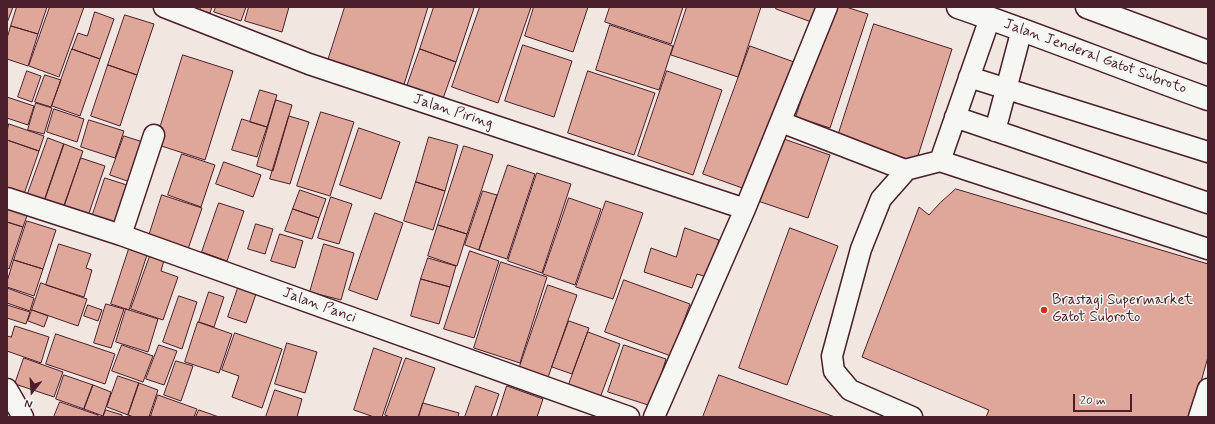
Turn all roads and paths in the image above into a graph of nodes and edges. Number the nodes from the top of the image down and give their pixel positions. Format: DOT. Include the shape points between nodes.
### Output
graph roads {
  1 [pos="164,7"];
  2 [pos="827,7"];
  3 [pos="958,7"];
  4 [pos="1087,7"];
  5 [pos="990,18"];
  6 [pos="1022,29"];
  7 [pos="1208,52"];
  8 [pos="969,77"];
  9 [pos="1006,89"];
  10 [pos="1208,99"];
  11 [pos="955,117"];
  12 [pos="781,122"];
  13 [pos="995,131"];
  14 [pos="154,135"];
  15 [pos="1208,152"];
  16 [pos="940,161"];
  17 [pos="905,170"];
  18 [pos="7,198"];
  19 [pos="1208,203"];
  20 [pos="745,209"];
  21 [pos="121,235"];
  22 [pos="1208,249"];
  23 [pos="7,389"];
  24 [pos="1208,389"];
  25 [pos="23,417"];
  26 [pos="629,417"];
  27 [pos="654,417"];
  28 [pos="912,417"];
  29 [pos="1199,417"];
  1 -- 20 [label="street, Jalan Piring" via="309,64"];
  2 -- 12 [label="street"];
  3 -- 5 [label="main road, Jalan Jenderal Gatot Subroto"];
  4 -- 7 [label="main road"];
  5 -- 6 [label="main road, Jalan Jenderal Gatot Subroto"];
  5 -- 8 [label="street"];
  6 -- 9 [label="street"];
  6 -- 10 [label="main road, Jalan Jenderal Gatot Subroto"];
  8 -- 9 [label="street"];
  8 -- 11 [label="street"];
  9 -- 13 [label="street"];
  9 -- 15 [label="street"];
  11 -- 13 [label="street"];
  11 -- 16 [label="street"];
  12 -- 17 [label="street"];
  12 -- 20 [label="street"];
  13 -- 19 [label="street"];
  14 -- 21 [label="street"];
  16 -- 17 [label="street"];
  16 -- 22 [label="street"];
  17 -- 28 [label="street" via="881,199 861,249 832,356 834,371 850,390"];
  18 -- 21 [label="street, Jalan Panci"];
  20 -- 27 [label="street"];
  21 -- 26 [label="street, Jalan Panci"];
  23 -- 25 [label="street"];
  24 -- 29 [label="street"];
}
